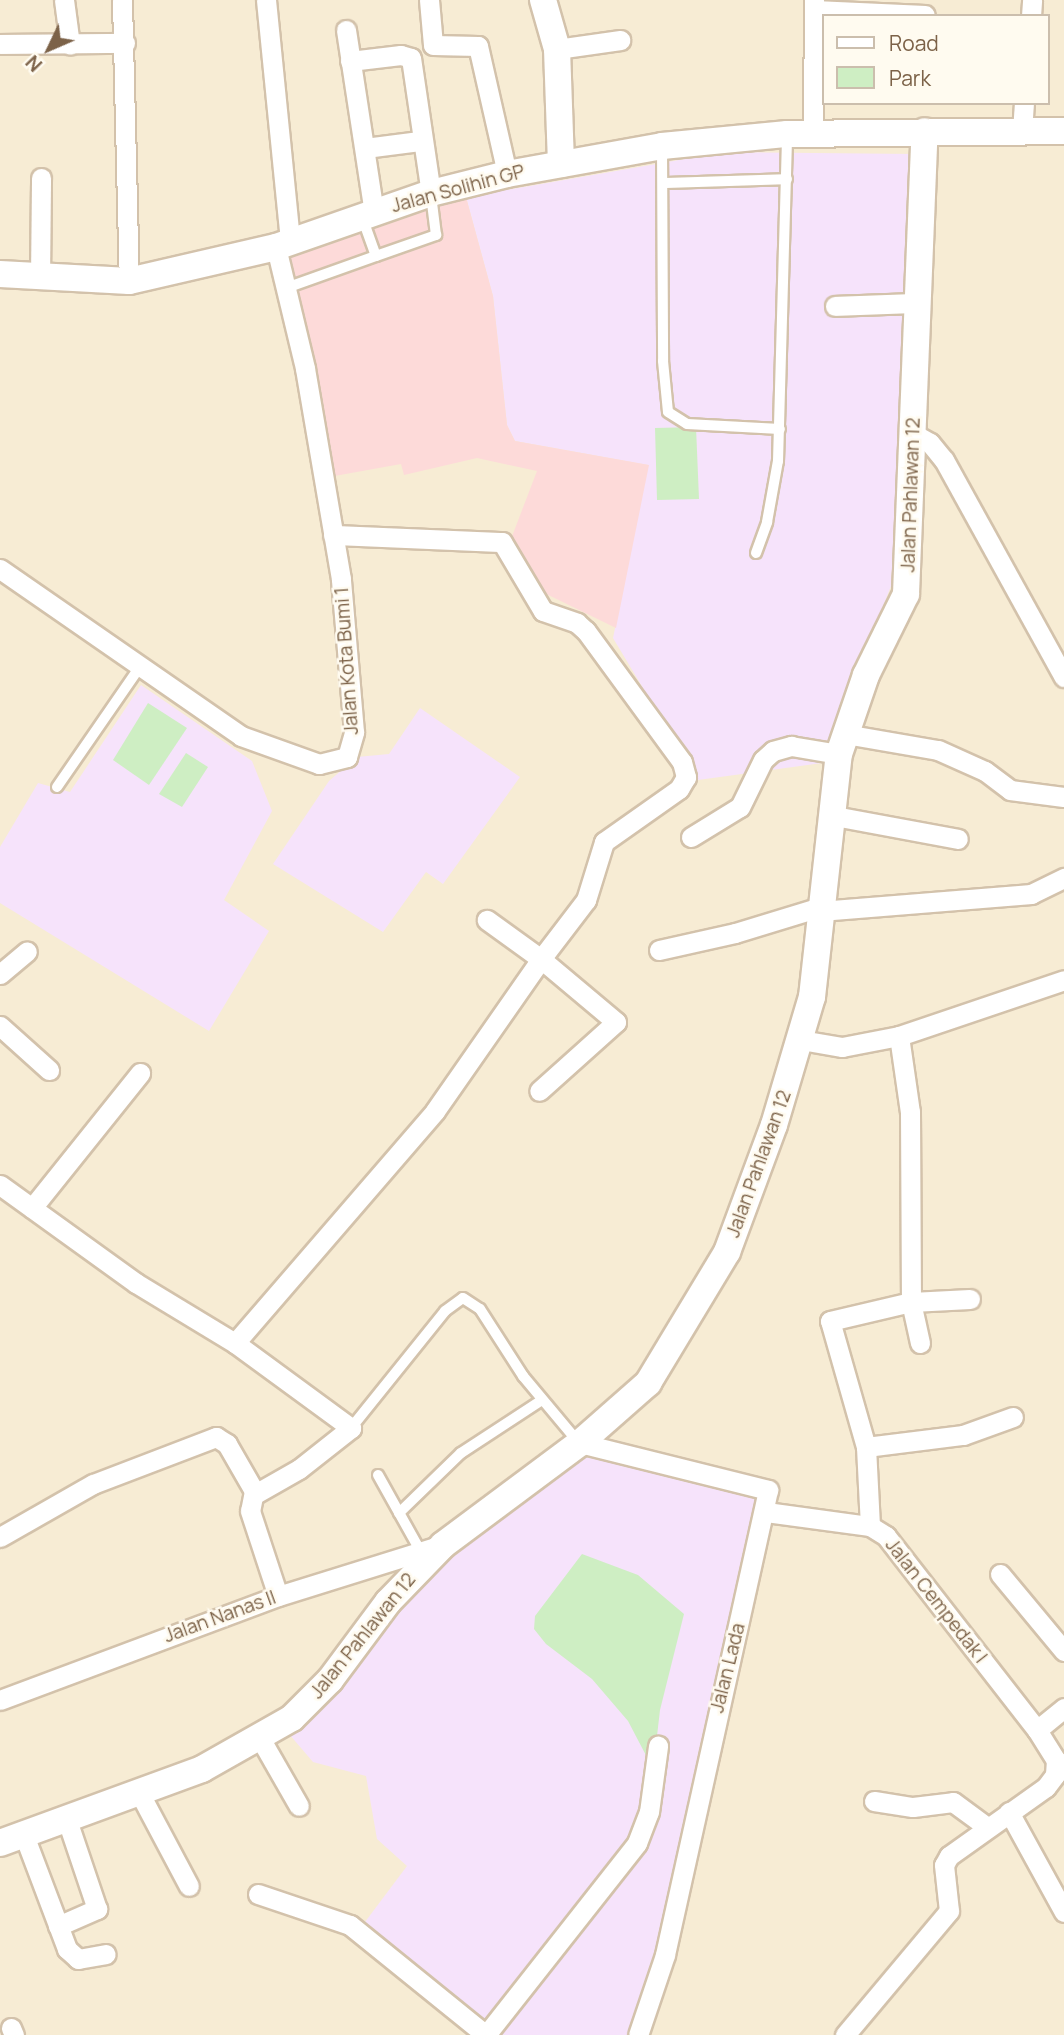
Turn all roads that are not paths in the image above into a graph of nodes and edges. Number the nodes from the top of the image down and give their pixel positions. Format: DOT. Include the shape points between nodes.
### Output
graph roads {
  1 [pos="64,0"];
  2 [pos="122,0"];
  3 [pos="266,0"];
  4 [pos="430,0"];
  5 [pos="543,0"];
  6 [pos="814,5"];
  7 [pos="914,14"];
  8 [pos="346,30"];
  9 [pos="620,40"];
  10 [pos="125,43"];
  11 [pos="0,44"];
  12 [pos="70,45"];
  13 [pos="557,48"];
  14 [pos="351,61"];
  15 [pos="1024,105"];
  16 [pos="925,131"];
  17 [pos="1022,131"];
  18 [pos="1064,131"];
  19 [pos="800,134"];
  20 [pos="420,141"];
  21 [pos="662,146"];
  22 [pos="365,148"];
  23 [pos="561,164"];
  24 [pos="507,174"];
  25 [pos="41,178"];
  26 [pos="787,179"];
  27 [pos="663,183"];
  28 [pos="431,193"];
  29 [pos="368,214"];
  30 [pos="283,244"];
  31 [pos="376,256"];
  32 [pos="0,274"];
  33 [pos="40,278"];
  34 [pos="129,281"];
  35 [pos="286,288"];
  36 [pos="918,303"];
  37 [pos="835,306"];
  38 [pos="780,429"];
  39 [pos="914,435"];
  40 [pos="333,535"];
  41 [pos="756,553"];
  42 [pos="0,569"];
  43 [pos="138,668"];
  44 [pos="1064,677"];
  45 [pos="842,744"];
  46 [pos="57,787"];
  47 [pos="1064,797"];
  48 [pos="830,815"];
  49 [pos="691,837"];
  50 [pos="958,838"];
  51 [pos="1064,878"];
  52 [pos="820,909"];
  53 [pos="487,920"];
  54 [pos="659,950"];
  55 [pos="27,951"];
  56 [pos="541,959"];
  57 [pos="0,974"];
  58 [pos="1064,980"];
  59 [pos="0,1026"];
  60 [pos="899,1036"];
  61 [pos="801,1040"];
  62 [pos="49,1070"];
  63 [pos="140,1073"];
  64 [pos="538,1091"];
  65 [pos="0,1185"];
  66 [pos="32,1208"];
  67 [pos="970,1299"];
  68 [pos="911,1302"];
  69 [pos="235,1343"];
  70 [pos="920,1343"];
  71 [pos="542,1400"];
  72 [pos="1013,1417"];
  73 [pos="351,1428"];
  74 [pos="579,1443"];
  75 [pos="866,1447"];
  76 [pos="378,1475"];
  77 [pos="255,1494"];
  78 [pos="399,1513"];
  79 [pos="766,1513"];
  80 [pos="870,1526"];
  81 [pos="0,1537"];
  82 [pos="432,1548"];
  83 [pos="1000,1574"];
  84 [pos="278,1596"];
  85 [pos="1064,1651"];
  86 [pos="0,1699"];
  87 [pos="1064,1709"];
  88 [pos="1037,1730"];
  89 [pos="260,1738"];
  90 [pos="658,1746"];
  91 [pos="139,1794"];
  92 [pos="874,1801"];
  93 [pos="299,1806"];
  94 [pos="1009,1812"];
  95 [pos="67,1819"];
  96 [pos="987,1827"];
  97 [pos="12,1839"];
  98 [pos="189,1886"];
  99 [pos="258,1894"];
  100 [pos="1064,1912"];
  101 [pos="58,1926"];
  102 [pos="106,1954"];
  103 [pos="854,2032"];
  104 [pos="486,2035"];
  105 [pos="638,2035"];
  1 -- 12 [label="street"];
  2 -- 10 [label="street"];
  3 -- 30 [label="street, Jalan Kota Bumi 1"];
  4 -- 24 [label="street" via="433,45 478,46"];
  5 -- 13 [label="main road"];
  6 -- 7 [label="street"];
  6 -- 19 [label="street"];
  8 -- 14 [label="street"];
  9 -- 13 [label="street"];
  10 -- 12 [label="street"];
  10 -- 34 [label="street"];
  11 -- 12 [label="street"];
  13 -- 23 [label="main road"];
  14 -- 20 [label="street" via="408,55"];
  14 -- 22 [label="street"];
  15 -- 17 [label="street"];
  16 -- 17 [label="main road, Jalan Solihin GP"];
  16 -- 19 [label="main road, Jalan Solihin GP"];
  16 -- 36 [label="main road, Jalan Pahlawan 12"];
  17 -- 18 [label="main road, Jalan Solihin GP"];
  19 -- 21 [label="main road, Jalan Solihin GP"];
  19 -- 26 [label="lane"];
  20 -- 22 [label="street"];
  20 -- 28 [label="street"];
  21 -- 23 [label="main road, Jalan Solihin GP"];
  21 -- 27 [label="lane"];
  22 -- 29 [label="street"];
  23 -- 24 [label="main road, Jalan Solihin GP"];
  24 -- 28 [label="main road, Jalan Solihin GP"];
  25 -- 33 [label="street"];
  26 -- 27 [label="lane"];
  26 -- 38 [label="lane"];
  27 -- 38 [label="lane" via="663,361 668,412 687,424"];
  28 -- 29 [label="main road, Jalan Solihin GP"];
  28 -- 31 [label="lane" via="436,235"];
  29 -- 30 [label="main road, Jalan Solihin GP"];
  29 -- 31 [label="lane"];
  30 -- 34 [label="main road, Jalan Solihin GP"];
  30 -- 35 [label="street, Jalan Kota Bumi 1"];
  31 -- 35 [label="lane"];
  32 -- 33 [label="main road, Jalan Solihin GP"];
  33 -- 34 [label="main road, Jalan Solihin GP"];
  35 -- 40 [label="street, Jalan Kota Bumi 1" via="305,368"];
  36 -- 37 [label="street"];
  36 -- 39 [label="main road, Jalan Pahlawan 12"];
  38 -- 41 [label="lane" via="772,502"];
  39 -- 44 [label="street" via="930,443 944,460"];
  39 -- 45 [label="main road, Jalan Pahlawan 12" via="906,594 866,675"];
  40 -- 43 [label="street, Jalan Kota Bumi 1" via="354,732 352,748 340,762 319,764 241,736"];
  40 -- 56 [label="street" via="502,542 543,611 576,622 586,631 682,762 686,777 679,789 604,842 586,900"];
  42 -- 43 [label="street, Jalan Kota Bumi 1"];
  43 -- 46 [label="lane"];
  45 -- 47 [label="street" via="938,750 985,771 1010,790"];
  45 -- 48 [label="main road, Jalan Pahlawan 12"];
  45 -- 49 [label="street" via="773,751 763,760 740,807"];
  48 -- 50 [label="street"];
  48 -- 52 [label="main road, Jalan Pahlawan 12"];
  51 -- 52 [label="street" via="1031,894"];
  52 -- 54 [label="street"];
  52 -- 61 [label="main road, Jalan Pahlawan 12" via="817,958"];
  53 -- 56 [label="street"];
  55 -- 57 [label="street"];
  56 -- 64 [label="street" via="616,1022"];
  56 -- 69 [label="street" via="435,1111"];
  58 -- 60 [label="street"];
  59 -- 62 [label="street"];
  60 -- 61 [label="street" via="842,1046"];
  60 -- 68 [label="street" via="910,1112"];
  61 -- 74 [label="main road, Jalan Pahlawan 12" via="749,1200 727,1252 648,1382"];
  63 -- 66 [label="street"];
  65 -- 66 [label="street"];
  66 -- 69 [label="street" via="135,1283"];
  67 -- 68 [label="street"];
  68 -- 70 [label="street"];
  68 -- 75 [label="street" via="830,1321"];
  69 -- 73 [label="street"];
  71 -- 73 [label="lane" via="480,1309 463,1298 445,1311"];
  71 -- 74 [label="lane"];
  71 -- 78 [label="lane" via="461,1453"];
  72 -- 75 [label="street" via="963,1435"];
  73 -- 77 [label="street" via="299,1469"];
  74 -- 79 [label="street" via="765,1487"];
  74 -- 82 [label="main road, Jalan Pahlawan 12"];
  75 -- 80 [label="street"];
  76 -- 78 [label="lane"];
  77 -- 81 [label="street" via="227,1444 210,1438 93,1484"];
  77 -- 84 [label="street" via="250,1511"];
  78 -- 82 [label="lane"];
  79 -- 80 [label="street, Jalan Cempedak I"];
  79 -- 105 [label="street, Jalan Lada" via="702,1777 665,1955"];
  80 -- 88 [label="street, Jalan Cempedak I" via="886,1536"];
  82 -- 84 [label="street, Jalan Nanas II"];
  82 -- 89 [label="main road, Jalan Pahlawan 12" via="312,1700"];
  83 -- 85 [label="street"];
  84 -- 86 [label="street, Jalan Nanas II"];
  87 -- 88 [label="street"];
  88 -- 94 [label="street, Jalan Cempedak I" via="1056,1760 1055,1775 1046,1787"];
  89 -- 91 [label="main road, Jalan Pahlawan 12" via="202,1769"];
  89 -- 93 [label="street"];
  90 -- 104 [label="street" via="649,1812 637,1843"];
  91 -- 95 [label="main road, Jalan Pahlawan 12"];
  91 -- 98 [label="street"];
  92 -- 96 [label="street" via="913,1807 953,1802"];
  94 -- 96 [label="street, Jalan Cempedak I"];
  94 -- 100 [label="street"];
  95 -- 97 [label="main road, Jalan Pahlawan 12"];
  95 -- 101 [label="street" via="97,1909"];
  96 -- 103 [label="street, Jalan Cempedak I" via="945,1860 950,1893 944,1919"];
  97 -- 101 [label="street"];
  99 -- 104 [label="street" via="350,1925"];
  101 -- 102 [label="street" via="74,1957"];
}
